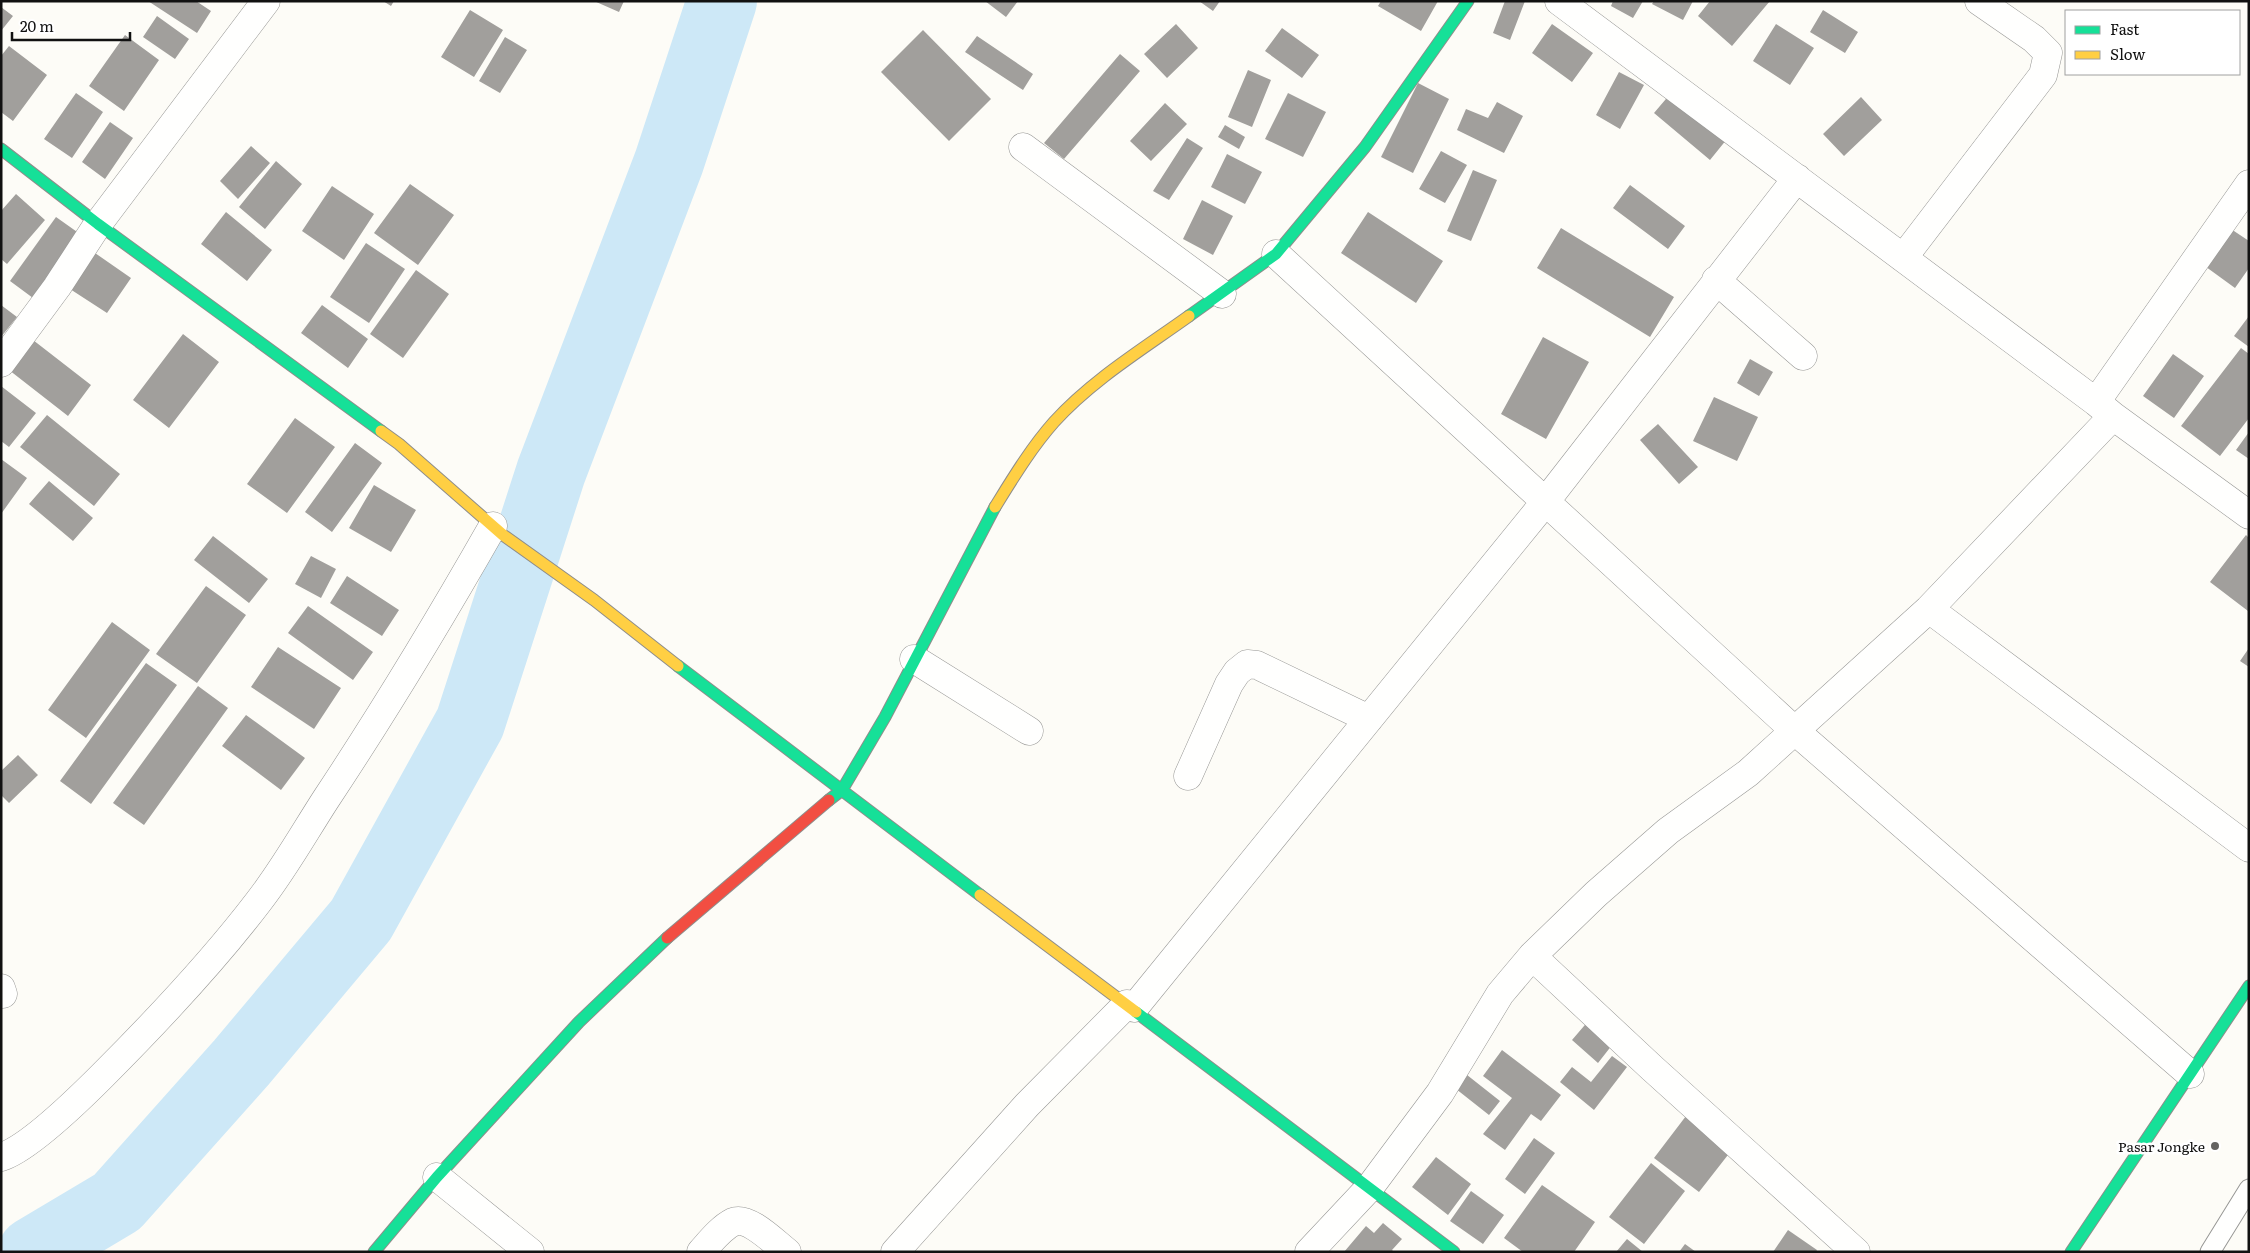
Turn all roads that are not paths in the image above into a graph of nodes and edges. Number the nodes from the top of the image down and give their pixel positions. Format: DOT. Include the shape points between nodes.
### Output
graph roads {
  1 [pos="266,1"];
  2 [pos="1468,1"];
  3 [pos="1559,1"];
  4 [pos="1978,1"];
  5 [pos="1023,147"];
  6 [pos="1,149"];
  7 [pos="1797,178"];
  8 [pos="2249,184"];
  9 [pos="98,224"];
  10 [pos="1276,254"];
  11 [pos="1903,258"];
  12 [pos="1716,280"];
  13 [pos="1222,294"];
  14 [pos="1803,356"];
  15 [pos="1,363"];
  16 [pos="2105,409"];
  17 [pos="1546,501"];
  18 [pos="2249,515"];
  19 [pos="498,530"];
  20 [pos="1929,609"];
  21 [pos="914,659"];
  22 [pos="1369,719"];
  23 [pos="1794,730"];
  24 [pos="1029,731"];
  25 [pos="1188,776"];
  26 [pos="842,790"];
  27 [pos="2249,848"];
  28 [pos="1532,956"];
  29 [pos="2249,986"];
  30 [pos="1130,1006"];
  31 [pos="2190,1074"];
  32 [pos="1,1157"];
  33 [pos="437,1177"];
  34 [pos="1370,1187"];
  35 [pos="2249,1189"];
  36 [pos="374,1252"];
  37 [pos="530,1252"];
  38 [pos="701,1252"];
  39 [pos="787,1252"];
  40 [pos="895,1252"];
  41 [pos="1309,1252"];
  42 [pos="1454,1252"];
  43 [pos="1856,1252"];
  44 [pos="2071,1252"];
  45 [pos="2210,1252"];
  1 -- 9 [label="street"];
  2 -- 10 [label="street" via="1365,147"];
  3 -- 7 [label="street"];
  4 -- 11 [label="street" via="2034,39 2048,53 2043,75"];
  5 -- 13 [label="street"];
  6 -- 9 [label="street"];
  7 -- 11 [label="street"];
  7 -- 12 [label="street"];
  8 -- 16 [label="street"];
  9 -- 15 [label="street"];
  9 -- 19 [label="street" via="399,444"];
  10 -- 13 [label="street"];
  10 -- 17 [label="street"];
  11 -- 16 [label="street"];
  12 -- 14 [label="street"];
  12 -- 17 [label="street"];
  13 -- 21 [label="street" via="1094,385 1054,422 986,520"];
  16 -- 18 [label="street"];
  16 -- 20 [label="street"];
  17 -- 22 [label="street"];
  17 -- 23 [label="street"];
  19 -- 26 [label="street"];
  19 -- 32 [label="street" via="260,900 173,1004 84,1095 37,1135"];
  20 -- 23 [label="street"];
  20 -- 27 [label="street"];
  21 -- 24 [label="street"];
  21 -- 26 [label="street" via="885,717"];
  22 -- 25 [label="street" via="1257,665 1247,664 1229,684"];
  22 -- 30 [label="street"];
  23 -- 28 [label="street" via="1748,773 1668,831"];
  23 -- 31 [label="street"];
  26 -- 30 [label="street"];
  26 -- 33 [label="street" via="649,954 579,1022"];
  28 -- 34 [label="street" via="1500,994 1440,1094"];
  28 -- 43 [label="street"];
  29 -- 31 [label="street"];
  30 -- 34 [label="street"];
  30 -- 40 [label="street" via="1027,1105"];
  31 -- 44 [label="street"];
  33 -- 36 [label="street"];
  33 -- 37 [label="street"];
  34 -- 41 [label="street"];
  34 -- 42 [label="street"];
  35 -- 45 [label="lane"];
  38 -- 39 [label="street" via="726,1226 742,1221 750,1223"];
}
